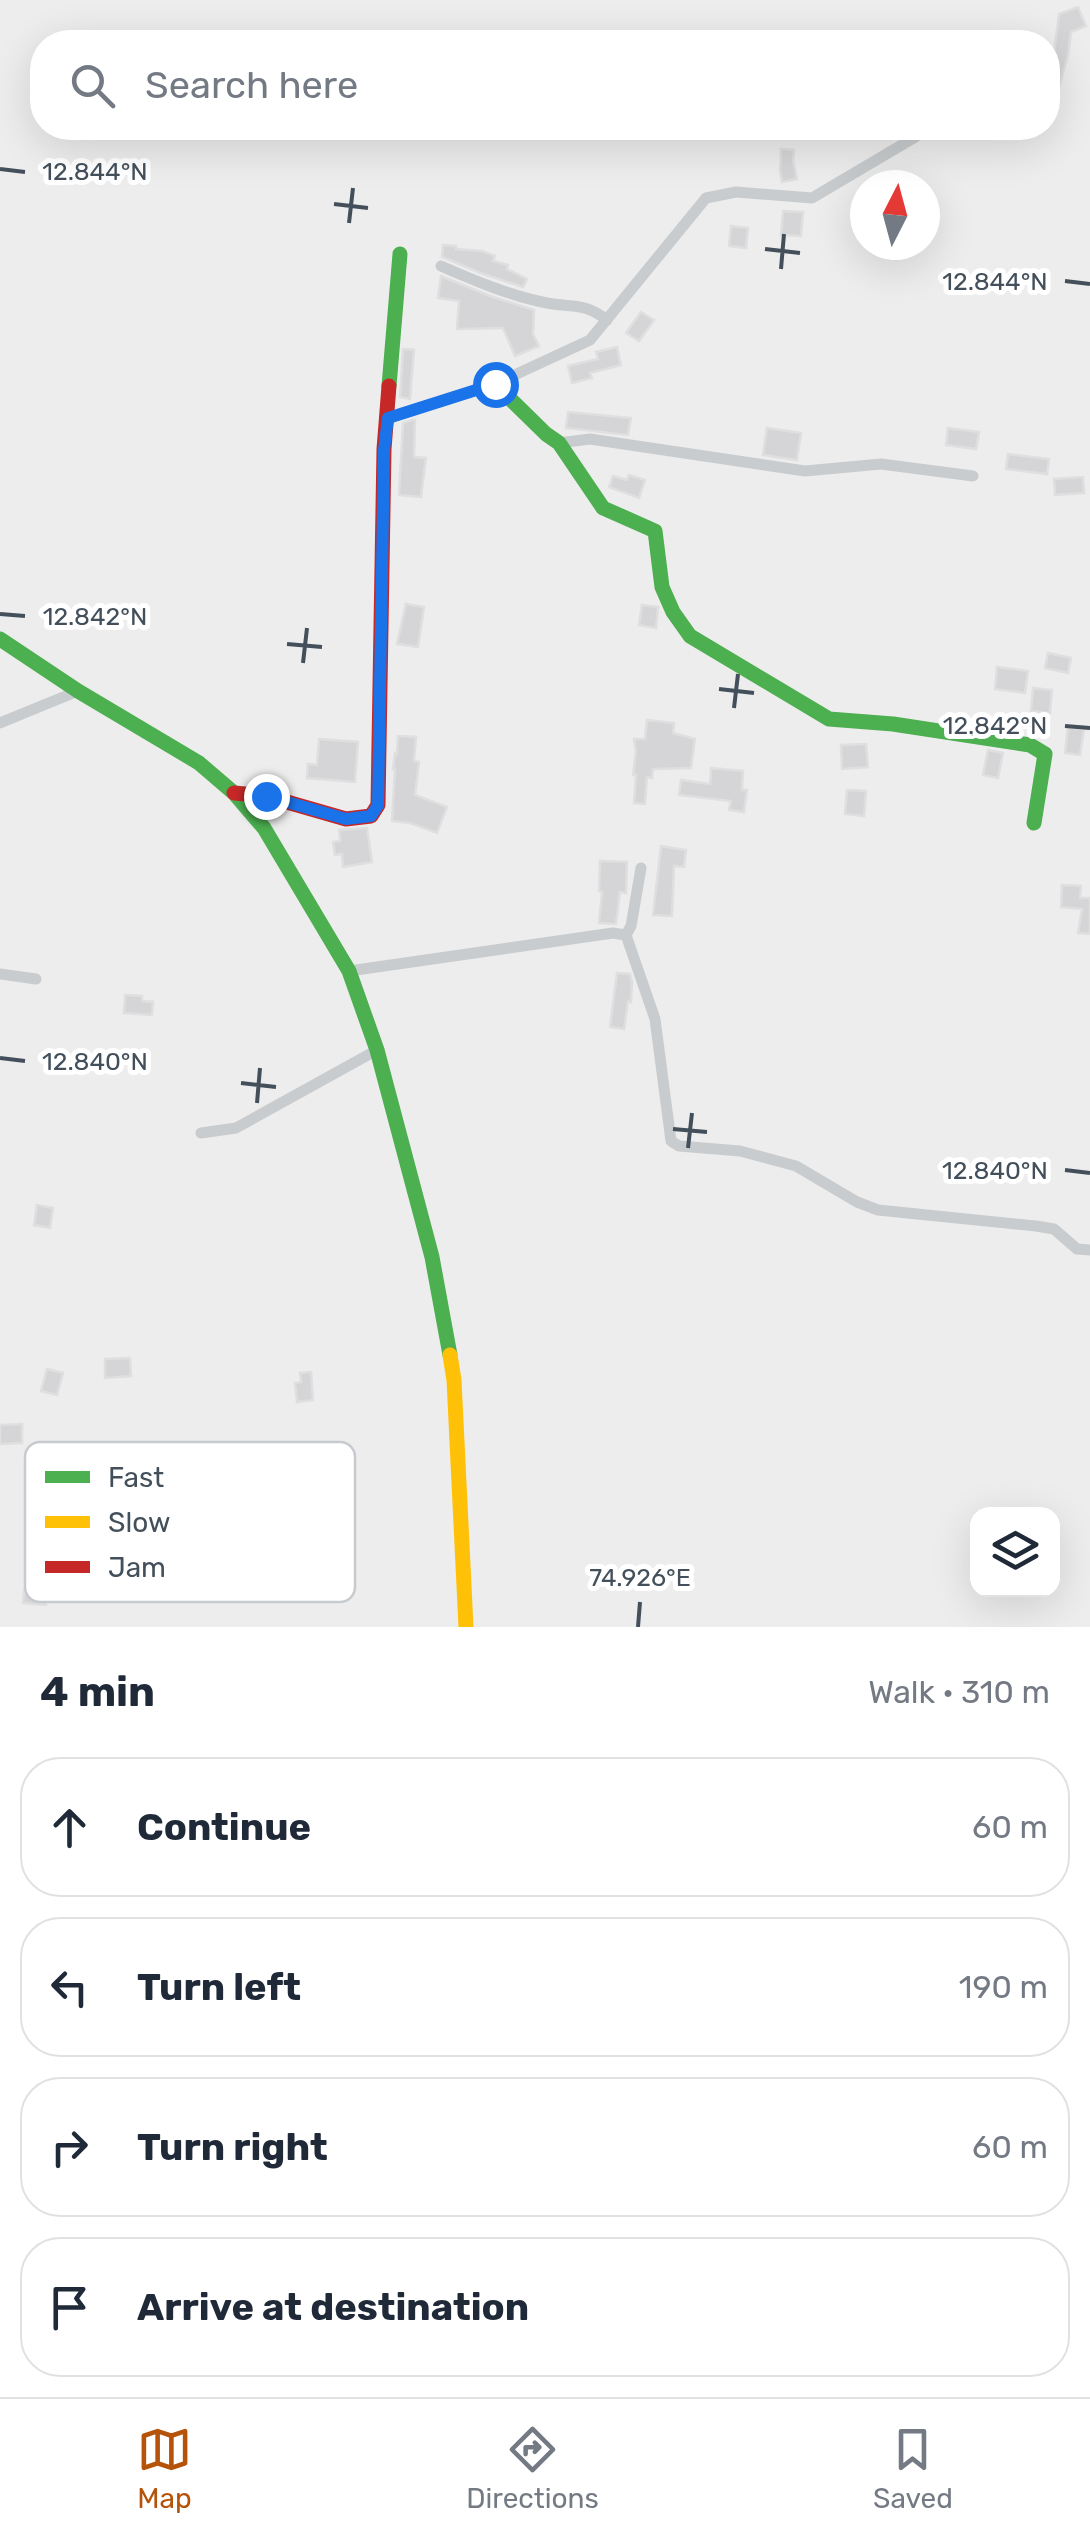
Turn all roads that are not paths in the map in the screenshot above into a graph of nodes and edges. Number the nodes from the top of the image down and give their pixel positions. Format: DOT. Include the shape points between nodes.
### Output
graph roads {
  1 [pos="910,140"];
  2 [pos="400,254"];
  3 [pos="441,266"];
  4 [pos="607,320"];
  5 [pos="495,384"];
  6 [pos="388,418"];
  7 [pos="559,443"];
  8 [pos="973,476"];
  9 [pos="0,639"];
  10 [pos="78,690"];
  11 [pos="0,724"];
  12 [pos="234,793"];
  13 [pos="1034,823"];
  14 [pos="641,868"];
  15 [pos="626,935"];
  16 [pos="349,971"];
  17 [pos="0,974"];
  18 [pos="36,979"];
  19 [pos="377,1050"];
  20 [pos="201,1133"];
  21 [pos="1090,1250"];
  22 [pos="466,1627"];
  1 -- 4 [label="street" via="812,198 736,192 706,198"];
  2 -- 6 [label="street"];
  3 -- 4 [label="street" via="547,303 592,308"];
  4 -- 5 [label="street" via="590,340"];
  5 -- 6 [label="street"];
  5 -- 7 [label="street"];
  6 -- 12 [label="street" via="378,805 371,816 346,819"];
  7 -- 8 [label="street" via="590,439 805,471 881,464"];
  7 -- 13 [label="street" via="602,508 655,531 658,575 690,636 830,719 1030,745 1044,754"];
  9 -- 10 [label="street"];
  10 -- 11 [label="street"];
  10 -- 12 [label="street" via="199,763"];
  12 -- 16 [label="street" via="264,828"];
  14 -- 15 [label="street"];
  15 -- 16 [label="street"];
  15 -- 21 [label="street" via="655,1019 670,1141 796,1166 878,1210 1036,1226"];
  16 -- 19 [label="street"];
  17 -- 18 [label="street"];
  19 -- 20 [label="street" via="236,1128"];
  19 -- 22 [label="street" via="432,1257 454,1380"];
}
